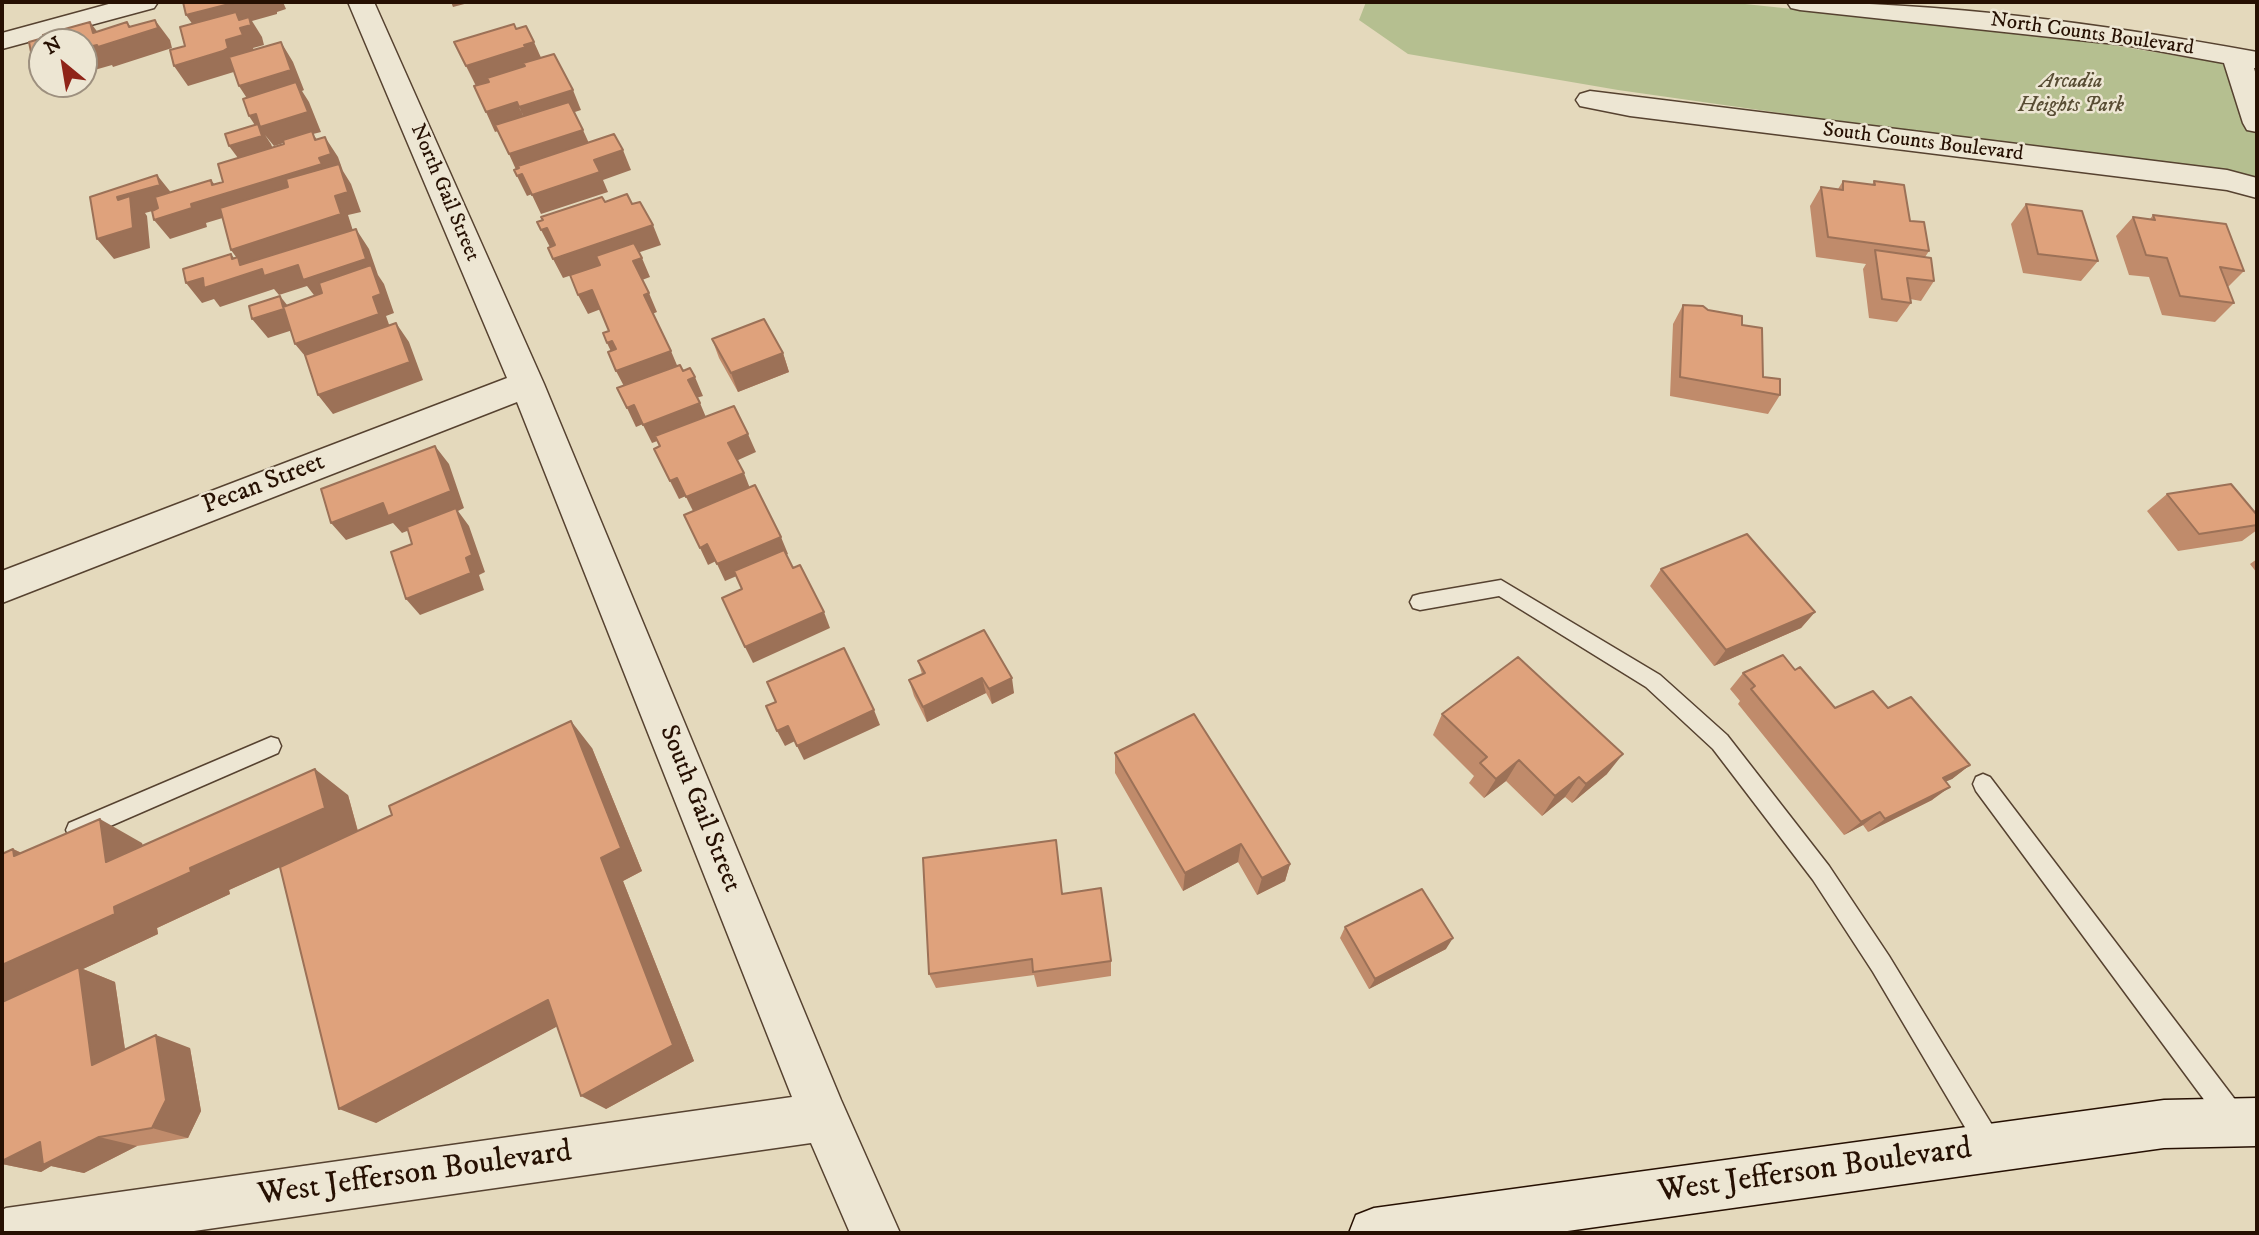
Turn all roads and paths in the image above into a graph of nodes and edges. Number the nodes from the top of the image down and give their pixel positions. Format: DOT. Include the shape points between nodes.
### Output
graph roads {
  1 [pos="145,2"];
  2 [pos="361,2"];
  3 [pos="1800,2"];
  4 [pos="2,41"];
  5 [pos="2247,58"];
  6 [pos="1590,100"];
  7 [pos="2257,123"];
  8 [pos="2257,188"];
  9 [pos="527,384"];
  10 [pos="2,587"];
  11 [pos="1420,602"];
  12 [pos="271,746"];
  13 [pos="1983,784"];
  14 [pos="63,836"];
  15 [pos="824,1117"];
  16 [pos="2247,1122"];
  17 [pos="1992,1148"];
  18 [pos="6,1233"];
  19 [pos="875,1233"];
  20 [pos="1374,1233"];
  1 -- 4 [label="street"];
  2 -- 9 [label="street, North Gail Street"];
  3 -- 5 [label="street, North Counts Boulevard" via="2125,37"];
  5 -- 7 [label="street"];
  6 -- 8 [label="street, South Counts Boulevard" via="2227,180"];
  9 -- 10 [label="street, Pecan Street"];
  9 -- 15 [label="street, South Gail Street"];
  11 -- 17 [label="lane" via="1501,588 1653,681 1720,742 1821,873"];
  12 -- 14 [label="lane"];
  13 -- 16 [label="lane"];
  15 -- 18 [label="street, West Jefferson Boulevard"];
  15 -- 19 [label="street, South Gail Street"];
  16 -- 17 [label="street, West Jefferson Boulevard" via="2164,1124"];
  17 -- 20 [label="street, West Jefferson Boulevard"];
}
